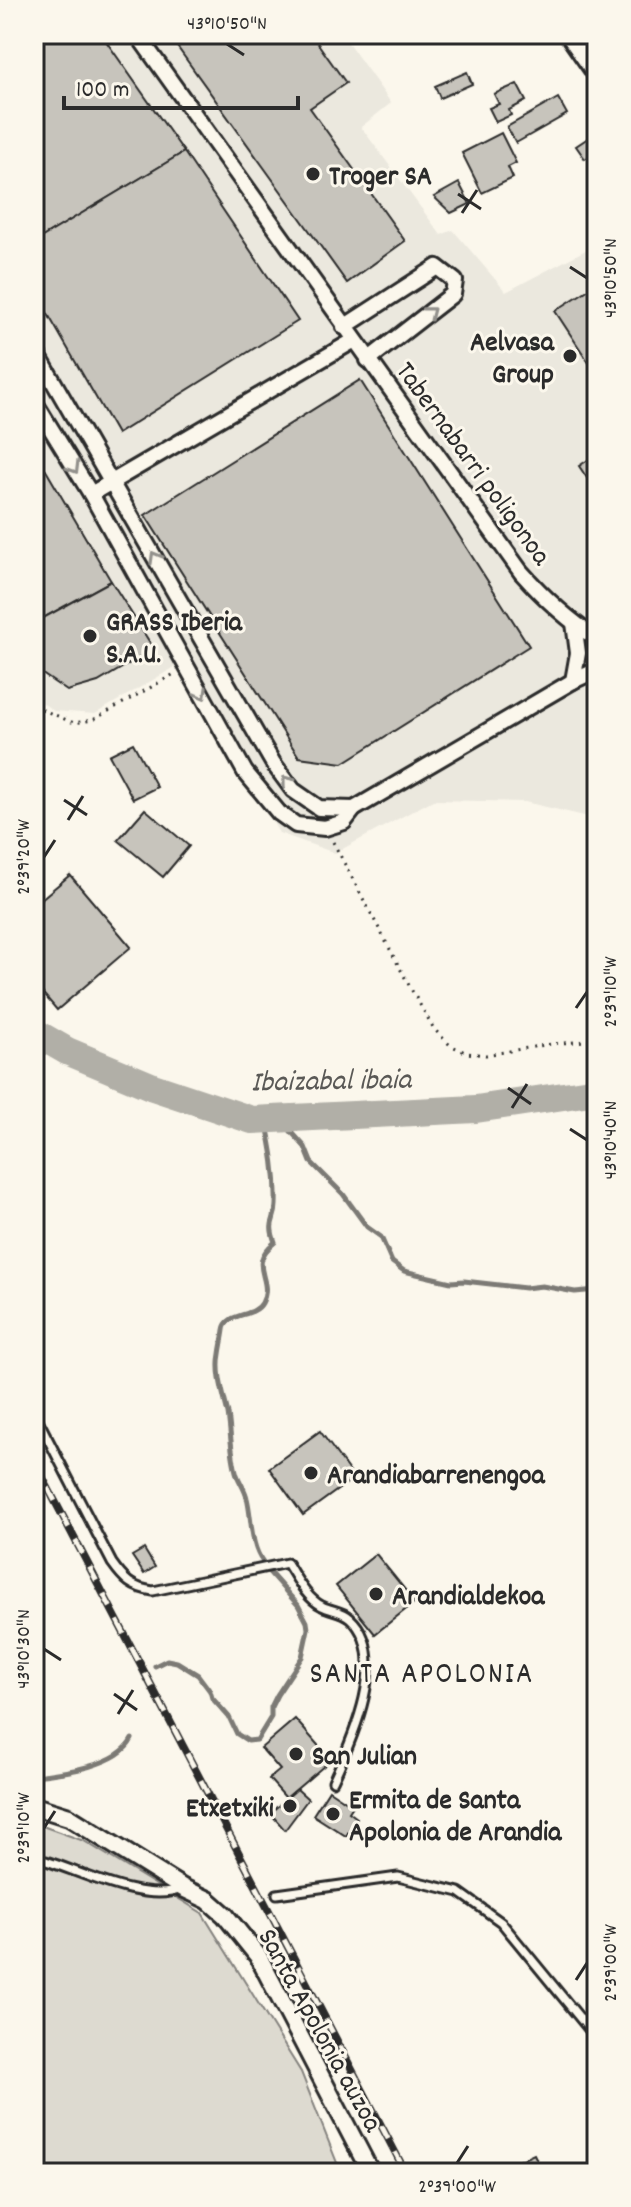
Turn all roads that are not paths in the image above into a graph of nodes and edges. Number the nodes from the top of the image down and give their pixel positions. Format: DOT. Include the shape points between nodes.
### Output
graph roads {
  1 [pos="137,34"];
  2 [pos="572,34"];
  3 [pos="597,70"];
  4 [pos="344,327"];
  5 [pos="353,341"];
  6 [pos="34,348"];
  7 [pos="368,360"];
  8 [pos="34,401"];
  9 [pos="112,482"];
  10 [pos="91,494"];
  11 [pos="574,623"];
  12 [pos="597,639"];
  13 [pos="597,670"];
  14 [pos="573,681"];
  15 [pos="354,809"];
  16 [pos="34,1412"];
  17 [pos="333,1781"];
  18 [pos="34,1806"];
  19 [pos="34,1860"];
  20 [pos="183,1888"];
  21 [pos="277,1894"];
  22 [pos="597,2039"];
  23 [pos="371,2173"];
  1 -- 4 [label="street, Tabernabarri poligonoa"];
  2 -- 3 [label="highway"];
  4 -- 5 [label="street, Tabernabarri poligonoa"];
  7 -- 4 [label="street, one-way" via="453,294 455,281 437,267"];
  5 -- 7 [label="street, Tabernabarri poligonoa"];
  5 -- 9 [label="street"];
  6 -- 9 [label="street"];
  7 -- 11 [label="street, Tabernabarri poligonoa" via="521,572"];
  8 -- 10 [label="street, one-way"];
  9 -- 10 [label="street"];
  15 -- 9 [label="street, one-way" via="319,808 293,790"];
  10 -- 15 [label="street, one-way" via="245,772 279,813 296,825 325,828 344,822"];
  11 -- 12 [label="street, Tabernabarri poligonoa"];
  11 -- 14 [label="street" via="578,653"];
  13 -- 14 [label="street"];
  14 -- 15 [label="street"];
  16 -- 17 [label="lane" via="124,1581 153,1591 287,1563 314,1601 350,1618 367,1648 367,1677 364,1701"];
  18 -- 20 [label="street, Santa Apolonia auzoa" via="69,1817"];
  19 -- 20 [label="lane" via="134,1890 169,1893"];
  20 -- 23 [label="street, Santa Apolonia auzoa" via="225,1915 258,1956"];
  21 -- 22 [label="lane" via="398,1877 459,1892 501,1922"];
}
